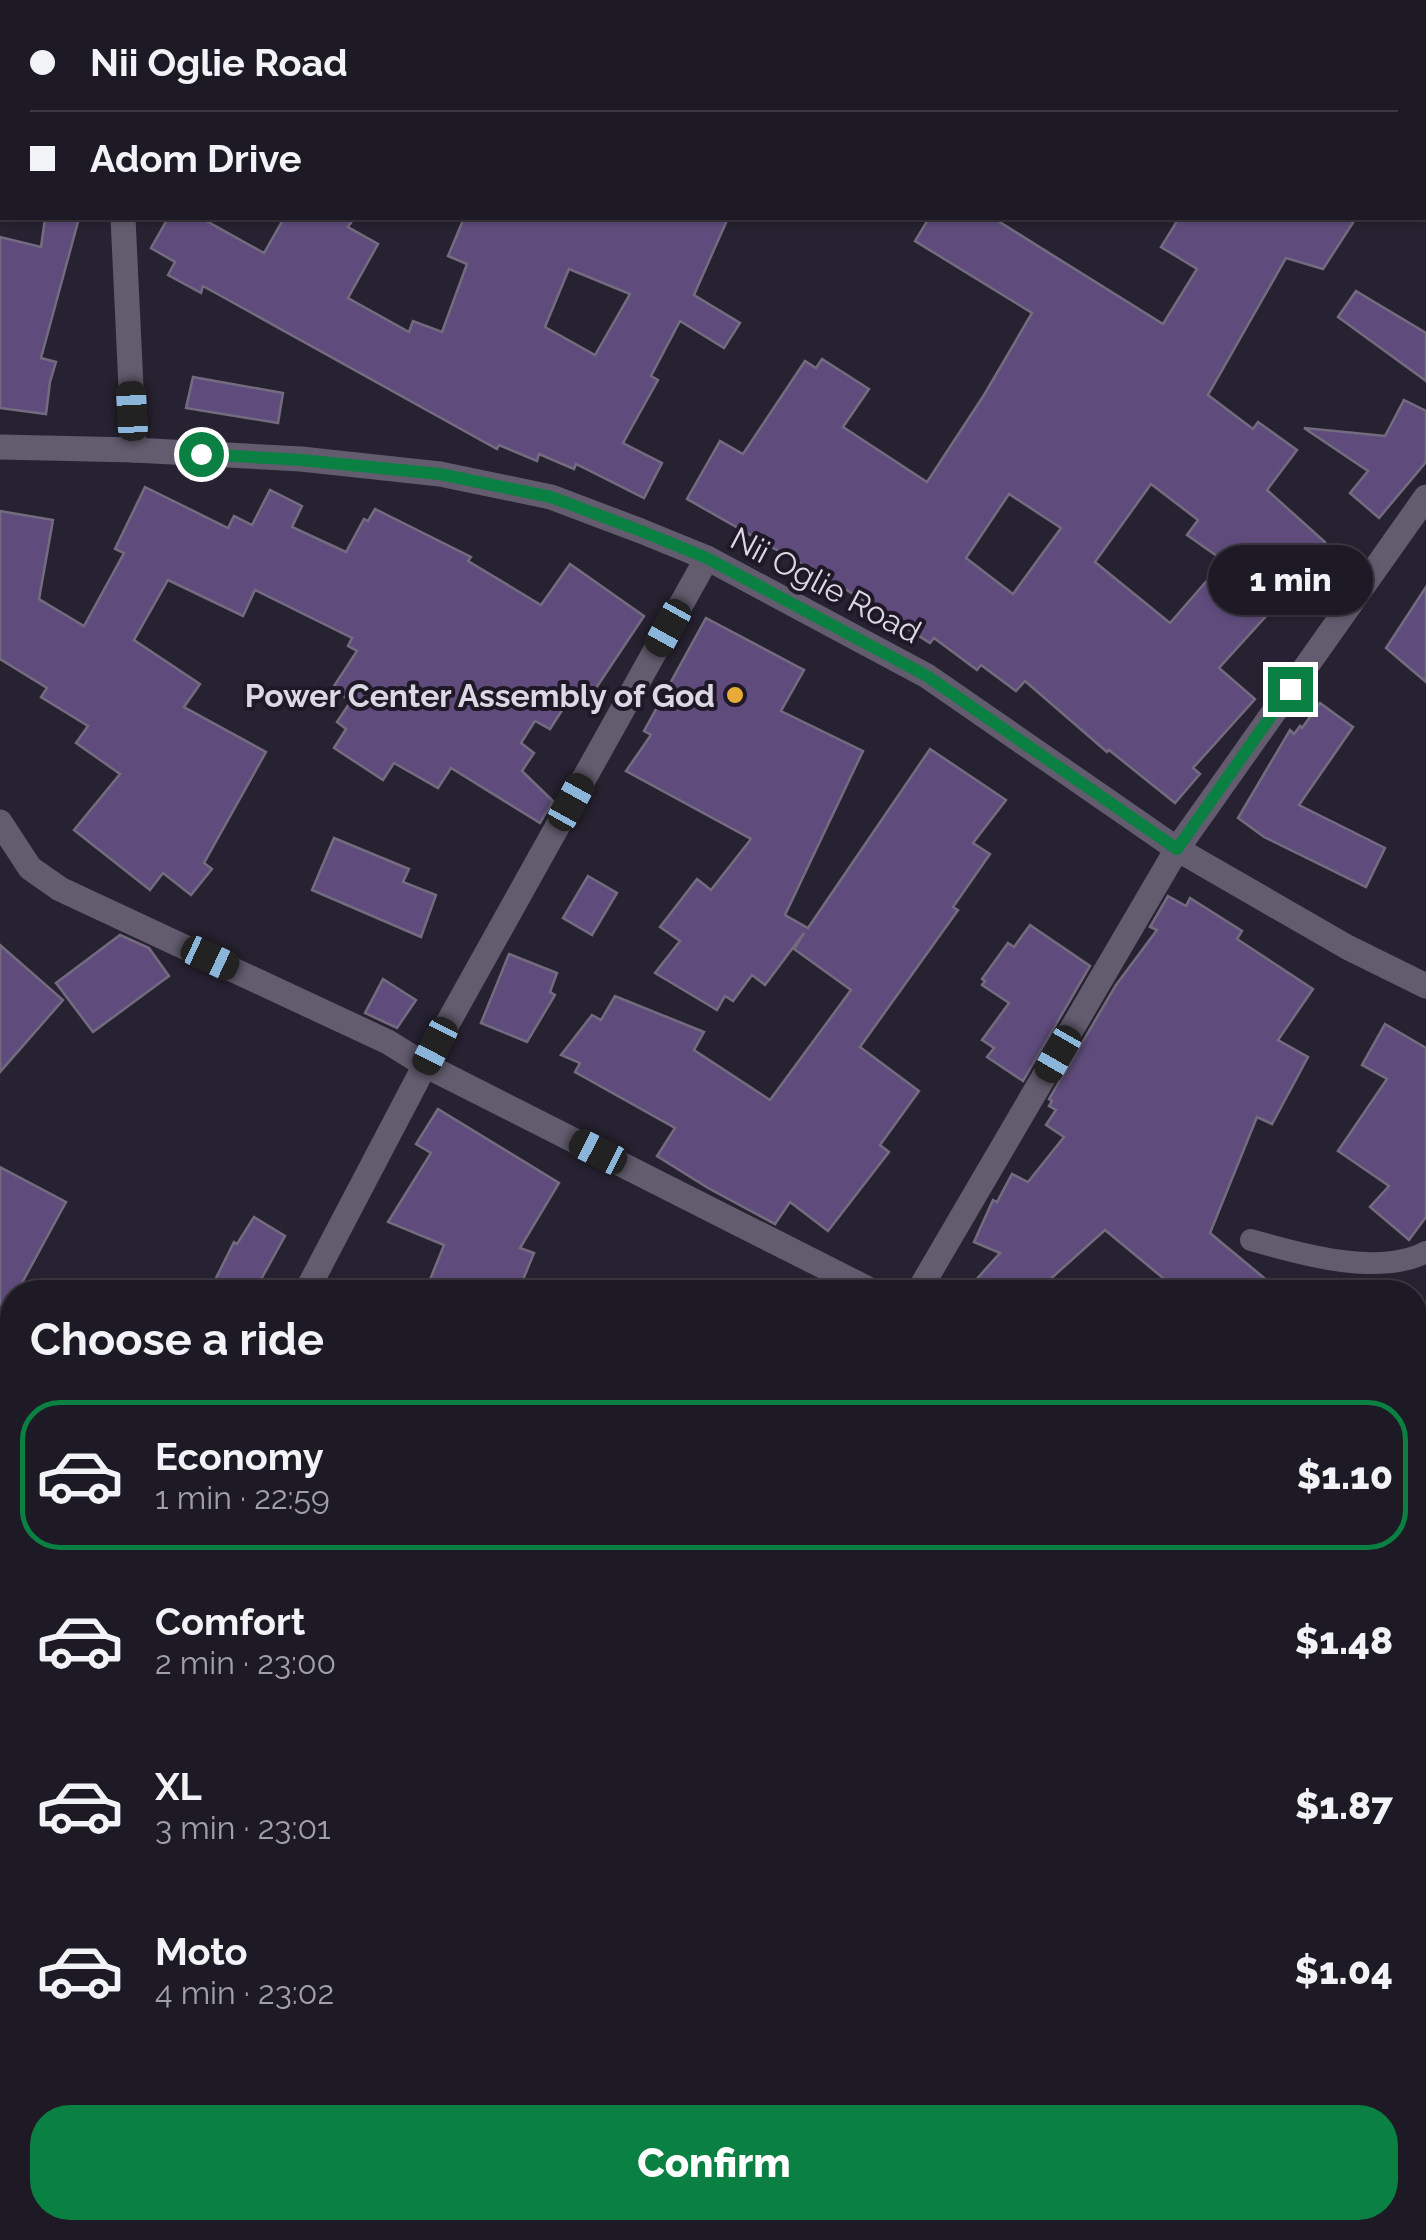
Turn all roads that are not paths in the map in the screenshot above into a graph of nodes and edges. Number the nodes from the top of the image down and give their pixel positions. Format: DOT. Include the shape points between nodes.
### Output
graph roads {
  1 [pos="122,220"];
  2 [pos="0,447"];
  3 [pos="134,450"];
  4 [pos="1426,498"];
  5 [pos="707,558"];
  6 [pos="2,830"];
  7 [pos="1177,849"];
  8 [pos="1426,986"];
  9 [pos="426,1065"];
  10 [pos="1251,1240"];
  11 [pos="1426,1252"];
  12 [pos="312,1280"];
  13 [pos="850,1280"];
  14 [pos="925,1280"];
  1 -- 3 [label="street"];
  2 -- 3 [label="street, Nii Oglie Road"];
  3 -- 5 [label="street, Nii Oglie Road" via="440,474 551,497"];
  4 -- 7 [label="street"];
  5 -- 7 [label="street, Nii Oglie Road" via="927,676"];
  5 -- 9 [label="street"];
  6 -- 9 [label="street" via="30,868 60,890"];
  7 -- 8 [label="street, Nii Oglie Road"];
  7 -- 14 [label="street"];
  9 -- 12 [label="street"];
  9 -- 13 [label="street"];
  10 -- 11 [label="lane" via="1360,1262 1411,1260"];
}
